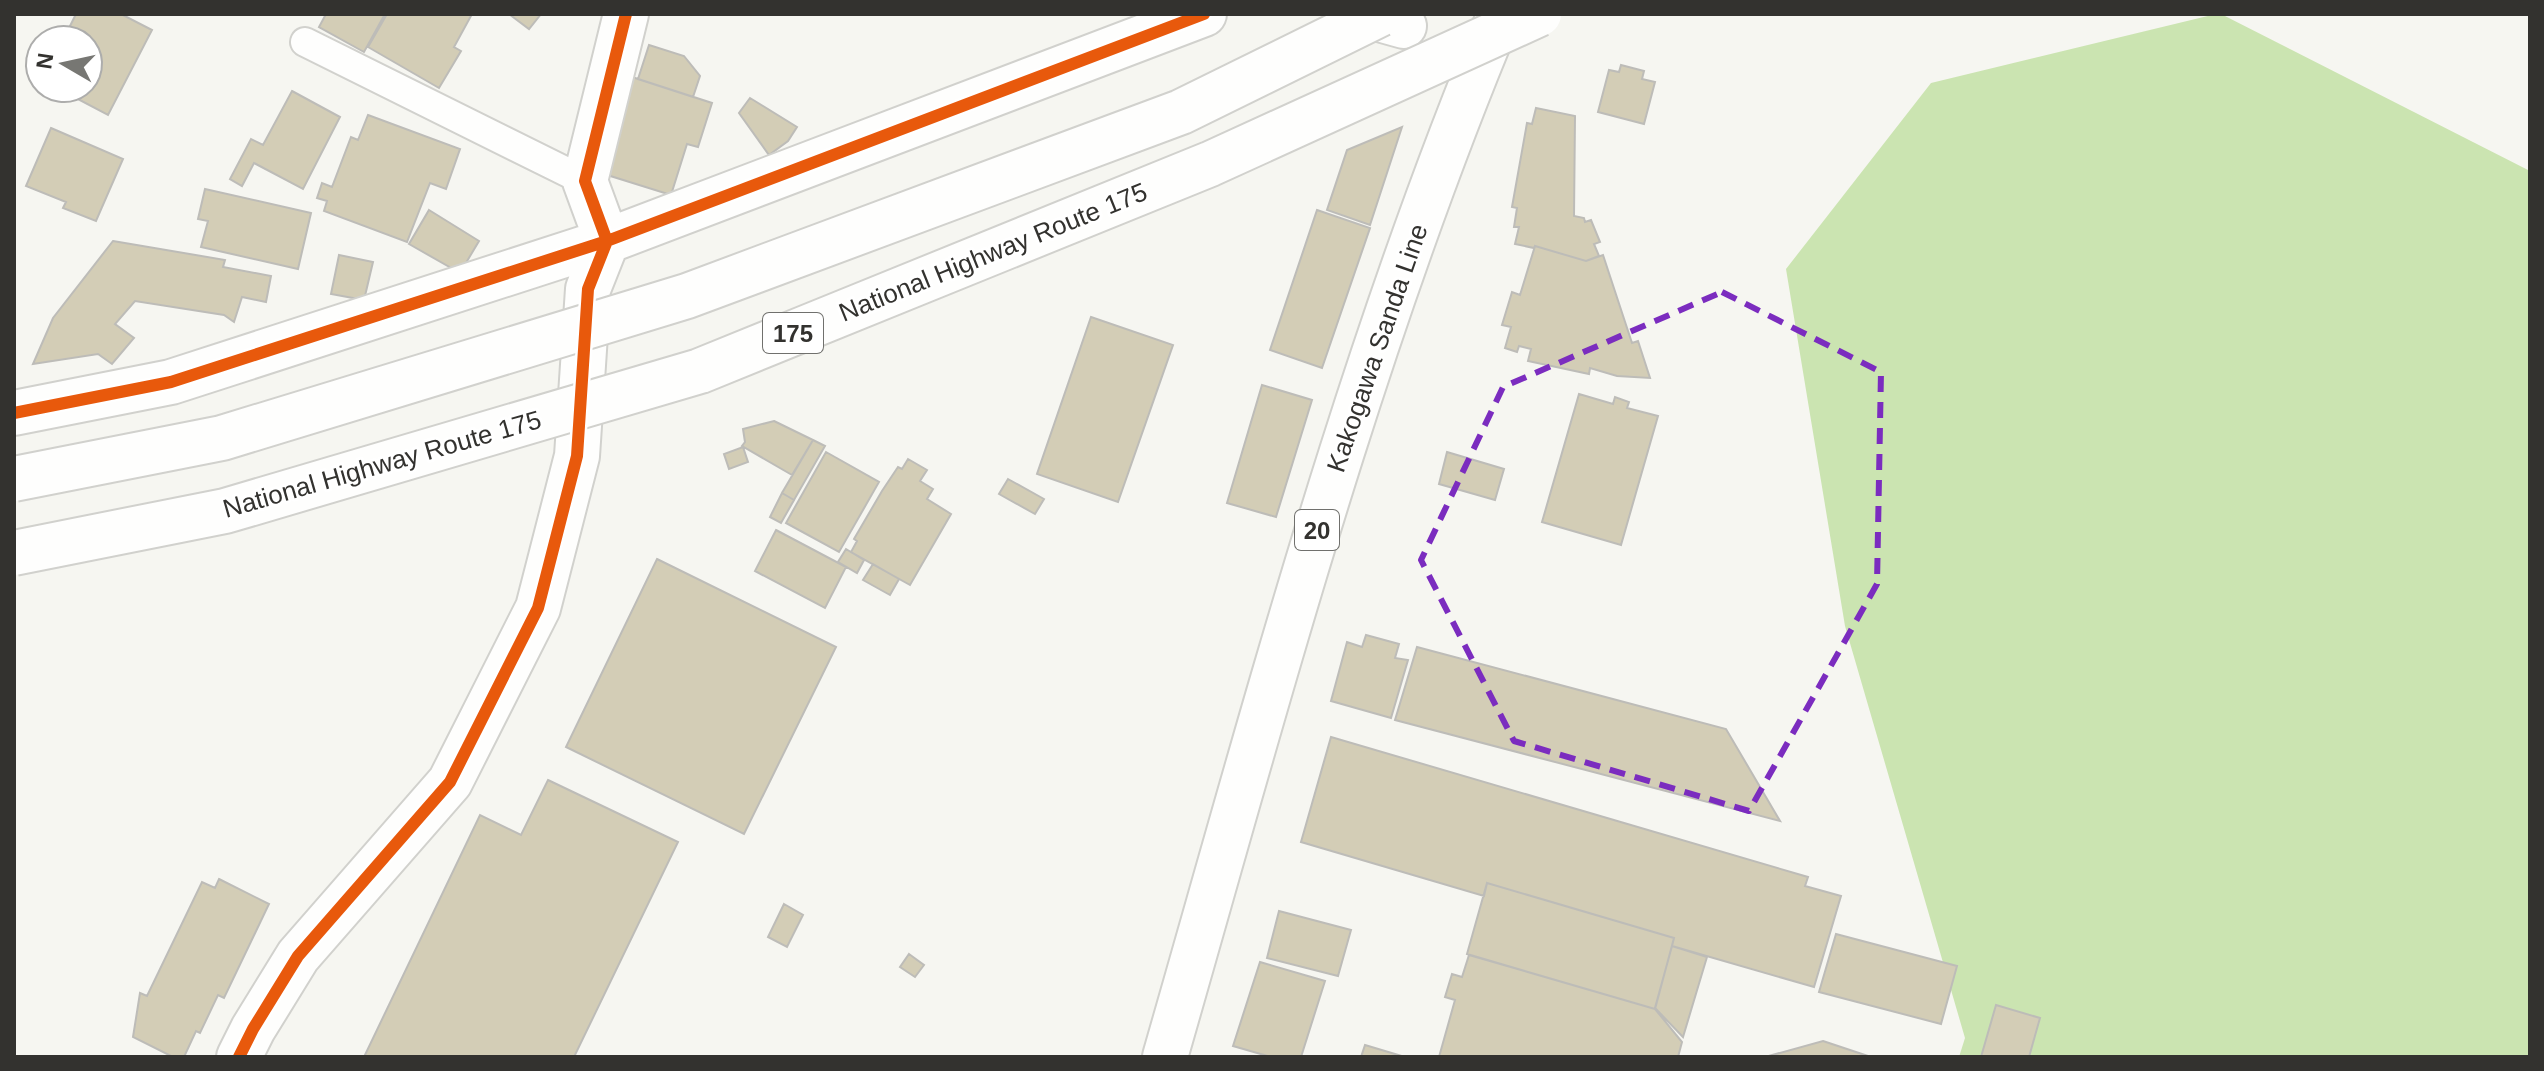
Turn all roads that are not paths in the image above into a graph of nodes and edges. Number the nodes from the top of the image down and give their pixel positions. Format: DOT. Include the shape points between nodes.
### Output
graph roads {
  1 [pos="626,14"];
  2 [pos="1204,14"];
  3 [pos="1361,14"];
  4 [pos="1500,14"];
  5 [pos="1539,14"];
  6 [pos="1392,20"];
  7 [pos="305,42"];
  8 [pos="585,181"];
  9 [pos="607,241"];
  10 [pos="14,413"];
  11 [pos="14,479"];
  12 [pos="14,553"];
  13 [pos="239,1057"];
  14 [pos="1165,1057"];
  1 -- 8 [label="main road"];
  2 -- 9 [label="main road"];
  3 -- 6 [label="main road"];
  4 -- 14 [label="main road, Kakogawa Sanda Line / 20" via="1453,127 1329,490"];
  5 -- 12 [label="main road, National Highway Route 175 / 175, bridge" via="1210,164 700,371 225,511"];
  6 -- 11 [label="main road, bridge" via="1181,112 687,296 222,438"];
  7 -- 8 [label="lane"];
  8 -- 9 [label="main road"];
  9 -- 10 [label="main road" via="171,382"];
  9 -- 13 [label="main road" via="588,289 577,456 538,608 450,782 298,956"];
}
